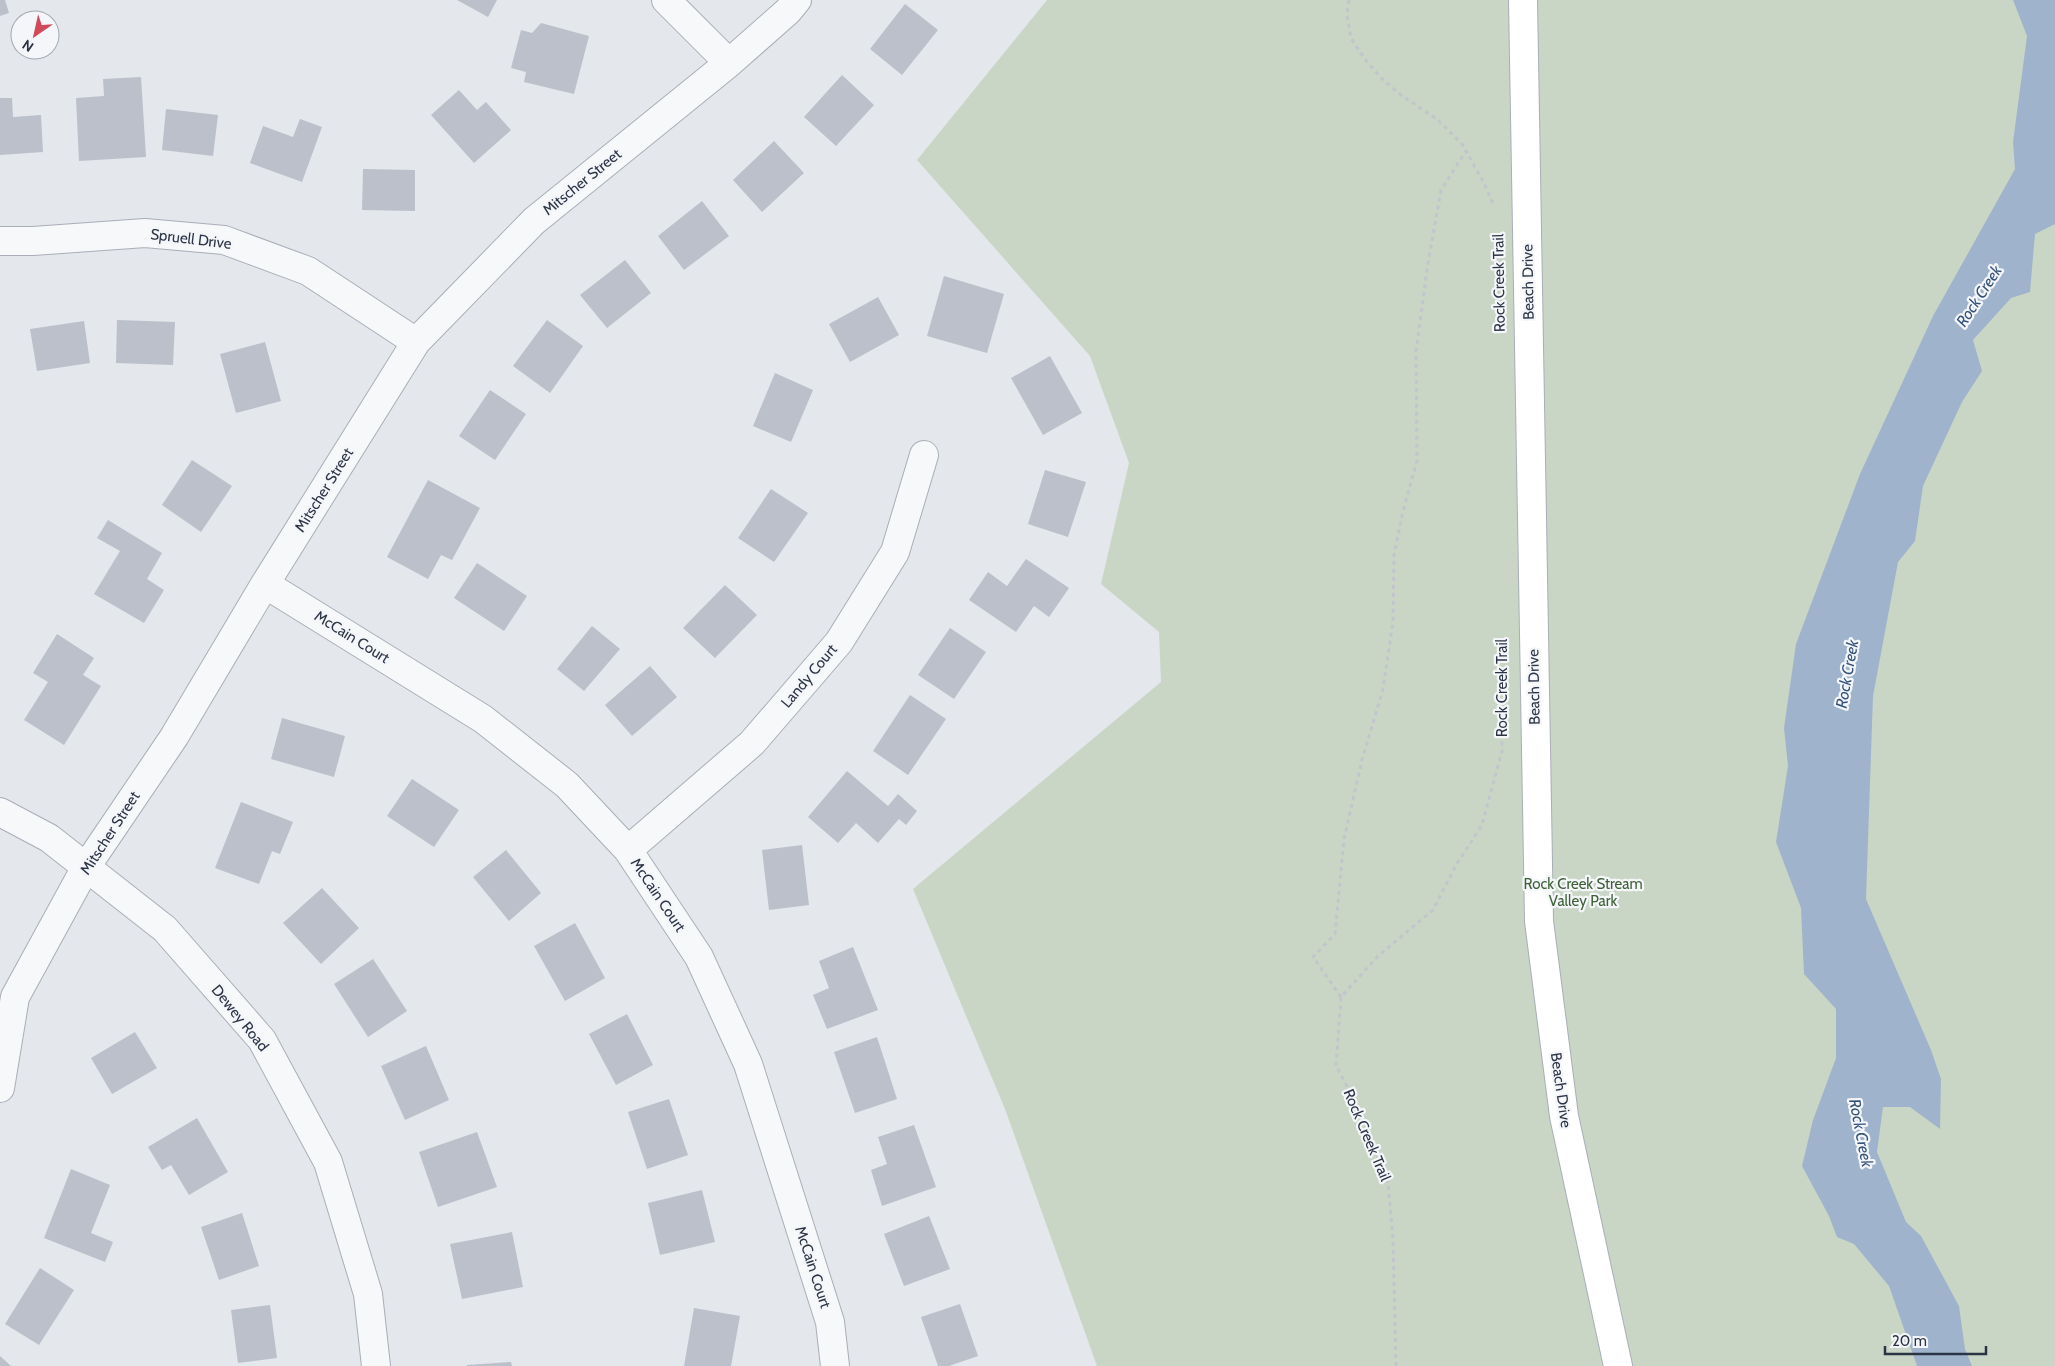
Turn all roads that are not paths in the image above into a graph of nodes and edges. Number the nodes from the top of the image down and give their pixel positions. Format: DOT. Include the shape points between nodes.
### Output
graph roads {
  1 [pos="666,0"];
  2 [pos="797,0"];
  3 [pos="1523,0"];
  4 [pos="729,63"];
  5 [pos="0,241"];
  6 [pos="416,342"];
  7 [pos="924,455"];
  8 [pos="265,584"];
  9 [pos="0,812"];
  10 [pos="628,850"];
  11 [pos="86,867"];
  12 [pos="0,1088"];
  13 [pos="376,1366"];
  14 [pos="835,1366"];
  15 [pos="1618,1366"];
  1 -- 4 [label="street"];
  2 -- 4 [label="street, Mitscher Street"];
  3 -- 15 [label="street, Beach Drive" via="1538,921 1564,1116"];
  4 -- 6 [label="street, Mitscher Street" via="534,221"];
  5 -- 6 [label="street, Spruell Drive" via="145,233 224,240 308,271"];
  6 -- 8 [label="street, Mitscher Street"];
  7 -- 10 [label="street, Landy Court" via="895,552 839,642 752,743"];
  8 -- 10 [label="street, McCain Court" via="483,719 567,785"];
  8 -- 11 [label="street, Mitscher Street" via="174,737"];
  9 -- 11 [label="street, Dewey Road" via="50,838"];
  10 -- 14 [label="street, McCain Court" via="699,957 748,1064 830,1322"];
  11 -- 12 [label="street, Mitscher Street" via="15,997"];
  11 -- 13 [label="street, Dewey Road" via="165,929 262,1040 328,1162 368,1294"];
}
